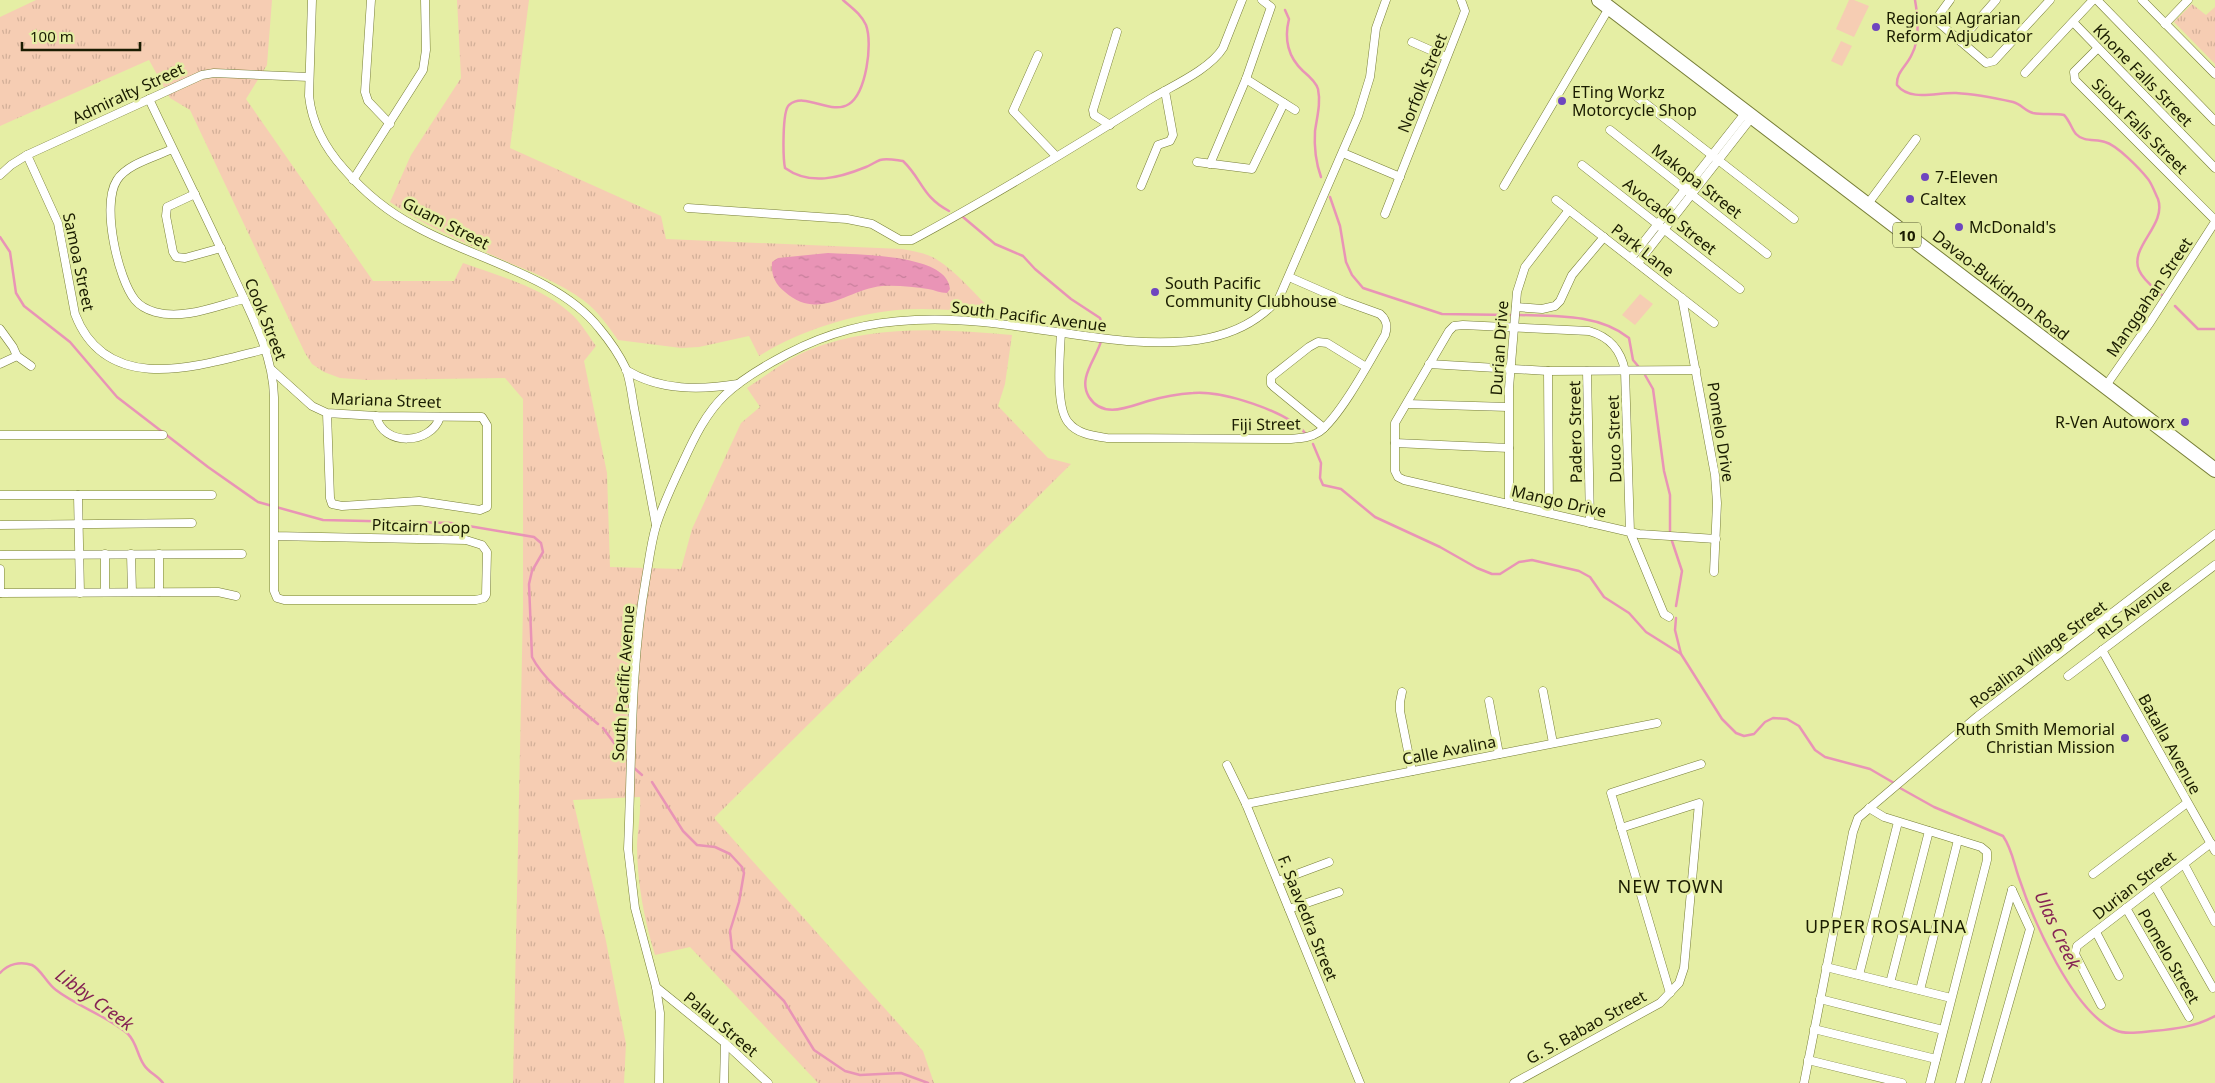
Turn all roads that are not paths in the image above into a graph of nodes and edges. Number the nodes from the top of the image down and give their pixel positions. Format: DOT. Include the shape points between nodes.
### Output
graph roads {
  1 [pos="312,0"];
  2 [pos="371,0"];
  3 [pos="425,0"];
  4 [pos="1242,0"];
  5 [pos="1262,0"];
  6 [pos="1386,0"];
  7 [pos="1461,0"];
  8 [pos="1950,0"];
  9 [pos="1996,0"];
  10 [pos="2050,0"];
  11 [pos="2095,0"];
  12 [pos="2142,0"];
  13 [pos="2188,0"];
  14 [pos="1604,4"];
  15 [pos="2073,22"];
  16 [pos="2165,24"];
  17 [pos="1117,32"];
  18 [pos="1960,41"];
  19 [pos="1412,42"];
  20 [pos="2098,48"];
  21 [pos="1038,55"];
  22 [pos="1446,57"];
  23 [pos="2025,73"];
  24 [pos="2215,74"];
  25 [pos="309,76"];
  26 [pos="1246,79"];
  27 [pos="1165,91"];
  28 [pos="1636,96"];
  29 [pos="149,99"];
  30 [pos="1284,103"];
  31 [pos="1295,110"];
  32 [pos="1749,115"];
  33 [pos="2215,121"];
  34 [pos="390,124"];
  35 [pos="1110,125"];
  36 [pos="1610,130"];
  37 [pos="1916,140"];
  38 [pos="172,149"];
  39 [pos="1343,153"];
  40 [pos="27,155"];
  41 [pos="1056,156"];
  42 [pos="1715,158"];
  43 [pos="1197,162"];
  44 [pos="1210,164"];
  45 [pos="1582,166"];
  46 [pos="2215,168"];
  47 [pos="0,175"];
  48 [pos="1400,176"];
  49 [pos="353,180"];
  50 [pos="1141,186"];
  51 [pos="1504,186"];
  52 [pos="1688,192"];
  53 [pos="195,194"];
  54 [pos="1556,200"];
  55 [pos="1867,205"];
  56 [pos="688,208"];
  57 [pos="1568,210"];
  58 [pos="1385,214"];
  59 [pos="1794,219"];
  60 [pos="2215,221"];
  61 [pos="1661,227"];
  62 [pos="1604,237"];
  63 [pos="221,248"];
  64 [pos="1767,254"];
  65 [pos="1634,261"];
  66 [pos="1290,277"];
  67 [pos="1740,289"];
  68 [pos="1682,298"];
  69 [pos="244,299"];
  70 [pos="1516,307"];
  71 [pos="1714,323"];
  72 [pos="1515,327"];
  73 [pos="0,329"];
  74 [pos="1061,332"];
  75 [pos="1322,333"];
  76 [pos="1323,342"];
  77 [pos="266,349"];
  78 [pos="17,356"];
  79 [pos="0,364"];
  80 [pos="1429,364"];
  81 [pos="31,366"];
  82 [pos="1366,367"];
  83 [pos="1511,369"];
  84 [pos="272,370"];
  85 [pos="626,370"];
  86 [pos="1696,370"];
  87 [pos="1548,371"];
  88 [pos="1587,371"];
  89 [pos="1625,371"];
  90 [pos="1270,380"];
  91 [pos="1260,381"];
  92 [pos="738,384"];
  93 [pos="2105,387"];
  94 [pos="1407,404"];
  95 [pos="1508,407"];
  96 [pos="327,413"];
  97 [pos="376,416"];
  98 [pos="440,417"];
  99 [pos="1324,428"];
  100 [pos="0,435"];
  101 [pos="163,436"];
  102 [pos="1395,443"];
  103 [pos="1508,448"];
  104 [pos="2215,470"];
  105 [pos="0,495"];
  106 [pos="78,495"];
  107 [pos="212,495"];
  108 [pos="1509,504"];
  109 [pos="1549,513"];
  110 [pos="192,523"];
  111 [pos="1590,523"];
  112 [pos="0,525"];
  113 [pos="79,525"];
  114 [pos="656,526"];
  115 [pos="1630,532"];
  116 [pos="2215,534"];
  117 [pos="274,536"];
  118 [pos="1716,539"];
  119 [pos="79,554"];
  120 [pos="105,554"];
  121 [pos="131,554"];
  122 [pos="159,554"];
  123 [pos="242,554"];
  124 [pos="0,555"];
  125 [pos="2215,565"];
  126 [pos="0,569"];
  127 [pos="1714,572"];
  128 [pos="80,592"];
  129 [pos="105,592"];
  130 [pos="132,592"];
  131 [pos="159,592"];
  132 [pos="0,593"];
  133 [pos="236,596"];
  134 [pos="277,598"];
  135 [pos="1669,617"];
  136 [pos="2102,650"];
  137 [pos="2068,676"];
  138 [pos="1543,691"];
  139 [pos="1402,692"];
  140 [pos="1489,701"];
  141 [pos="1658,723"];
  142 [pos="1553,743"];
  143 [pos="1500,754"];
  144 [pos="1701,764"];
  145 [pos="1227,765"];
  146 [pos="1412,771"];
  147 [pos="2187,803"];
  148 [pos="1246,804"];
  149 [pos="1869,808"];
  150 [pos="1898,822"];
  151 [pos="1621,828"];
  152 [pos="1929,831"];
  153 [pos="1958,840"];
  154 [pos="2210,843"];
  155 [pos="2215,851"];
  156 [pos="1329,862"];
  157 [pos="2184,864"];
  158 [pos="2093,874"];
  159 [pos="1278,881"];
  160 [pos="2155,886"];
  161 [pos="1339,892"];
  162 [pos="2126,908"];
  163 [pos="1289,909"];
  164 [pos="2215,922"];
  165 [pos="2096,932"];
  166 [pos="1826,967"];
  167 [pos="1859,975"];
  168 [pos="2119,976"];
  169 [pos="1890,983"];
  170 [pos="656,987"];
  171 [pos="2213,988"];
  172 [pos="1920,990"];
  173 [pos="1670,993"];
  174 [pos="1952,998"];
  175 [pos="1820,999"];
  176 [pos="2101,1006"];
  177 [pos="2189,1017"];
  178 [pos="1814,1029"];
  179 [pos="1943,1030"];
  180 [pos="725,1043"];
  181 [pos="1936,1059"];
  182 [pos="1808,1060"];
  183 [pos="659,1083"];
  184 [pos="724,1083"];
  185 [pos="768,1083"];
  186 [pos="1360,1083"];
  187 [pos="1514,1083"];
  188 [pos="1804,1083"];
  189 [pos="1902,1083"];
  190 [pos="1930,1083"];
  191 [pos="1960,1083"];
  192 [pos="1986,1083"];
  1 -- 25 [label="street, Guam Street"];
  2 -- 34 [label="street" via="365,92 368,101"];
  3 -- 34 [label="street" via="423,70"];
  4 -- 27 [label="street" via="1219,54"];
  5 -- 26 [label="street" via="1271,7"];
  6 -- 39 [label="street, South Pacific Avenue" via="1374,40 1367,88"];
  7 -- 22 [label="street, Norfolk Street" via="1464,11"];
  8 -- 18 [label="street" via="1938,20"];
  9 -- 18 [label="street"];
  10 -- 18 [label="street" via="1994,61 1984,62"];
  11 -- 15 [label="street"];
  11 -- 33 [label="street"];
  12 -- 16 [label="street"];
  13 -- 16 [label="street"];
  14 -- 32 [label="highway, Davao-Bukidnon Road / 10"];
  14 -- 51 [label="street"];
  15 -- 20 [label="street, Khone Falls Street"];
  15 -- 23 [label="street"];
  16 -- 24 [label="street"];
  17 -- 35 [label="street" via="1093,110 1094,115"];
  19 -- 22 [label="street"];
  20 -- 46 [label="street, Khone Falls Street"];
  20 -- 60 [label="street, Sioux Falls Street" via="2074,72 2074,78"];
  21 -- 41 [label="street" via="1013,111"];
  22 -- 48 [label="street, Norfolk Street"];
  25 -- 29 [label="street, Admiralty Street" via="214,73 190,79"];
  25 -- 49 [label="street, Guam Street" via="314,122 334,158"];
  26 -- 30 [label="street"];
  26 -- 44 [label="street"];
  27 -- 35 [label="street"];
  27 -- 50 [label="street" via="1173,135 1170,141 1158,144"];
  28 -- 42 [label="street"];
  29 -- 38 [label="street, Cook Street"];
  29 -- 40 [label="street, Admiralty Street"];
  30 -- 31 [label="street"];
  30 -- 44 [label="street" via="1254,167 1246,170"];
  32 -- 42 [label="street"];
  32 -- 55 [label="highway, Davao-Bukidnon Road / 10"];
  34 -- 49 [label="street"];
  35 -- 41 [label="street"];
  36 -- 52 [label="street, Makopa Street"];
  37 -- 55 [label="street"];
  38 -- 53 [label="street, Cook Street"];
  38 -- 69 [label="street" via="122,173 112,189 112,228 124,280 136,302 154,312 200,311"];
  39 -- 48 [label="street"];
  39 -- 66 [label="street, South Pacific Avenue" via="1292,265"];
  40 -- 47 [label="street, Admiralty Street"];
  40 -- 77 [label="street, Samoa Street" via="58,223 79,326 94,347 118,363 161,370 193,367"];
  41 -- 56 [label="street" via="912,240 900,240 872,224 846,218"];
  42 -- 52 [label="street"];
  42 -- 59 [label="street"];
  43 -- 44 [label="street"];
  45 -- 61 [label="street, Avocado Street"];
  48 -- 58 [label="street, Norfolk Street"];
  49 -- 85 [label="street, Guam Street" via="415,227 539,283 570,301 600,329"];
  52 -- 61 [label="street"];
  52 -- 64 [label="street, Makopa Street"];
  53 -- 63 [label="street, Cook Street"];
  53 -- 63 [label="street" via="167,207 173,252 176,257 185,258"];
  54 -- 57 [label="street, Park Lane"];
  55 -- 93 [label="highway, Davao-Bukidnon Road / 10"];
  57 -- 62 [label="street, Park Lane"];
  57 -- 70 [label="street, Durian Drive" via="1525,267"];
  60 -- 93 [label="street, Manggahan Street"];
  61 -- 65 [label="street"];
  61 -- 67 [label="street, Avocado Street"];
  62 -- 65 [label="street, Park Lane"];
  62 -- 70 [label="street" via="1572,276 1555,306 1542,309"];
  63 -- 69 [label="street, Cook Street"];
  65 -- 68 [label="street, Park Lane"];
  66 -- 74 [label="street, South Pacific Avenue" via="1269,310 1242,328 1215,337 1173,342 1095,338"];
  66 -- 82 [label="street, Fiji Street" via="1384,317 1387,325 1385,335"];
  68 -- 71 [label="street, Park Lane"];
  68 -- 86 [label="street, Pomelo Drive"];
  69 -- 77 [label="street, Cook Street"];
  70 -- 72 [label="street, Durian Drive"];
  72 -- 80 [label="street" via="1454,326"];
  72 -- 83 [label="street, Durian Drive"];
  72 -- 89 [label="street" via="1598,333 1615,347"];
  73 -- 78 [label="street"];
  74 -- 92 [label="street, South Pacific Avenue" via="967,320 871,324 813,341"];
  74 -- 99 [label="street, Fiji Street" via="1060,379 1064,412 1067,422 1089,435 1107,438 1290,439 1308,437"];
  75 -- 76 [label="street"];
  76 -- 82 [label="street"];
  76 -- 90 [label="street" via="1309,346 1273,373"];
  77 -- 84 [label="street, Cook Street"];
  78 -- 79 [label="street"];
  78 -- 81 [label="street"];
  80 -- 83 [label="street"];
  80 -- 94 [label="street"];
  82 -- 99 [label="street, Fiji Street"];
  83 -- 87 [label="street"];
  83 -- 95 [label="street, Durian Drive"];
  84 -- 96 [label="street, Mariana Street" via="312,406"];
  84 -- 117 [label="street, Cook Street"];
  85 -- 92 [label="street" via="646,380 673,387"];
  85 -- 114 [label="street, Guam Street"];
  86 -- 89 [label="street"];
  86 -- 118 [label="street, Pomelo Drive" via="1715,475"];
  87 -- 88 [label="street"];
  87 -- 109 [label="street"];
  88 -- 89 [label="street"];
  88 -- 111 [label="street, Padero Street"];
  89 -- 115 [label="street, Duco Street"];
  90 -- 91 [label="street"];
  90 -- 99 [label="street" via="1274,387"];
  92 -- 114 [label="street, South Pacific Avenue" via="702,424"];
  93 -- 104 [label="highway, Davao-Bukidnon Road / 10"];
  94 -- 95 [label="street"];
  94 -- 102 [label="street" via="1395,423"];
  95 -- 103 [label="street, Durian Drive"];
  96 -- 97 [label="street, Mariana Street"];
  96 -- 98 [label="street, Mariana Street" via="332,504 419,501 485,509 488,504 487,425 477,416"];
  97 -- 98 [label="street, Mariana Street"];
  97 -- 98 [label="street" via="379,427 397,438 416,438 431,432"];
  100 -- 101 [label="street"];
  102 -- 103 [label="street"];
  102 -- 108 [label="street, Mango Drive" via="1398,477"];
  103 -- 108 [label="street, Durian Drive"];
  105 -- 106 [label="street"];
  106 -- 107 [label="street"];
  106 -- 113 [label="street"];
  108 -- 109 [label="street, Mango Drive"];
  109 -- 111 [label="street, Mango Drive"];
  110 -- 113 [label="street"];
  111 -- 115 [label="street, Mango Drive"];
  112 -- 113 [label="street"];
  113 -- 119 [label="street"];
  114 -- 170 [label="street, South Pacific Avenue" via="637,632 628,849 635,908"];
  115 -- 118 [label="street, Mango Drive"];
  115 -- 135 [label="street, Duco Street" via="1664,614"];
  116 -- 149 [label="street, Rosalina Village Street" via="1978,716"];
  117 -- 134 [label="street, Cook Street" via="274,591"];
  117 -- 134 [label="street, Pitcairn Loop" via="466,540 482,545 487,555 486,591 484,598 480,599"];
  118 -- 127 [label="street, Pomelo Drive"];
  119 -- 120 [label="street"];
  119 -- 124 [label="street"];
  119 -- 128 [label="street"];
  120 -- 121 [label="street"];
  120 -- 129 [label="street"];
  121 -- 122 [label="street"];
  121 -- 130 [label="street"];
  122 -- 123 [label="street"];
  122 -- 131 [label="street"];
  125 -- 136 [label="street, RLS Avenue"];
  126 -- 132 [label="street"];
  128 -- 129 [label="street"];
  128 -- 132 [label="street"];
  129 -- 130 [label="street"];
  130 -- 131 [label="street"];
  131 -- 133 [label="street" via="226,592"];
  136 -- 137 [label="street, RLS Avenue"];
  136 -- 147 [label="street, Batalla Avenue"];
  138 -- 142 [label="street"];
  139 -- 146 [label="street" via="1400,711"];
  140 -- 143 [label="street"];
  141 -- 142 [label="street, Calle Avalina"];
  142 -- 143 [label="street, Calle Avalina"];
  143 -- 146 [label="street, Calle Avalina"];
  144 -- 151 [label="street" via="1611,793"];
  145 -- 148 [label="street, F. Saavedra Street"];
  146 -- 148 [label="street, Calle Avalina"];
  147 -- 154 [label="street, Batalla Avenue"];
  147 -- 158 [label="street"];
  148 -- 159 [label="street, F. Saavedra Street"];
  149 -- 150 [label="street"];
  149 -- 166 [label="street, Rosalina Village Street" via="1858,818 1853,832"];
  150 -- 152 [label="street"];
  150 -- 167 [label="street"];
  151 -- 173 [label="street"];
  151 -- 173 [label="street, G. S. Babao Street" via="1699,803 1684,973"];
  152 -- 153 [label="street"];
  152 -- 169 [label="street"];
  153 -- 172 [label="street"];
  153 -- 174 [label="street" via="1981,846 1987,856"];
  154 -- 155 [label="street, Batalla Avenue"];
  154 -- 157 [label="street, Durian Street"];
  156 -- 159 [label="street"];
  157 -- 160 [label="street, Durian Street"];
  157 -- 164 [label="street"];
  159 -- 163 [label="street, F. Saavedra Street"];
  160 -- 162 [label="street, Durian Street"];
  160 -- 171 [label="street"];
  161 -- 163 [label="street"];
  162 -- 165 [label="street, Durian Street"];
  162 -- 177 [label="street, Pomelo Street"];
  163 -- 186 [label="street, F. Saavedra Street"];
  165 -- 168 [label="street"];
  165 -- 176 [label="street, Durian Street" via="2074,950"];
  166 -- 167 [label="street"];
  166 -- 175 [label="street, Rosalina Village Street"];
  167 -- 169 [label="street"];
  169 -- 172 [label="street"];
  170 -- 180 [label="street, Palau Street"];
  170 -- 183 [label="street, South Pacific Avenue" via="660,1013"];
  172 -- 174 [label="street"];
  173 -- 187 [label="street, G. S. Babao Street" via="1655,1006"];
  174 -- 179 [label="street"];
  175 -- 178 [label="street, Rosalina Village Street"];
  175 -- 179 [label="street"];
  178 -- 181 [label="street"];
  178 -- 182 [label="street, Rosalina Village Street"];
  179 -- 181 [label="street"];
  180 -- 184 [label="street"];
  180 -- 185 [label="street, Palau Street"];
  181 -- 190 [label="street"];
  182 -- 188 [label="street, Rosalina Village Street"];
  182 -- 189 [label="street"];
  191 -- 192 [label="street" via="2012,890 2030,929"];
}
